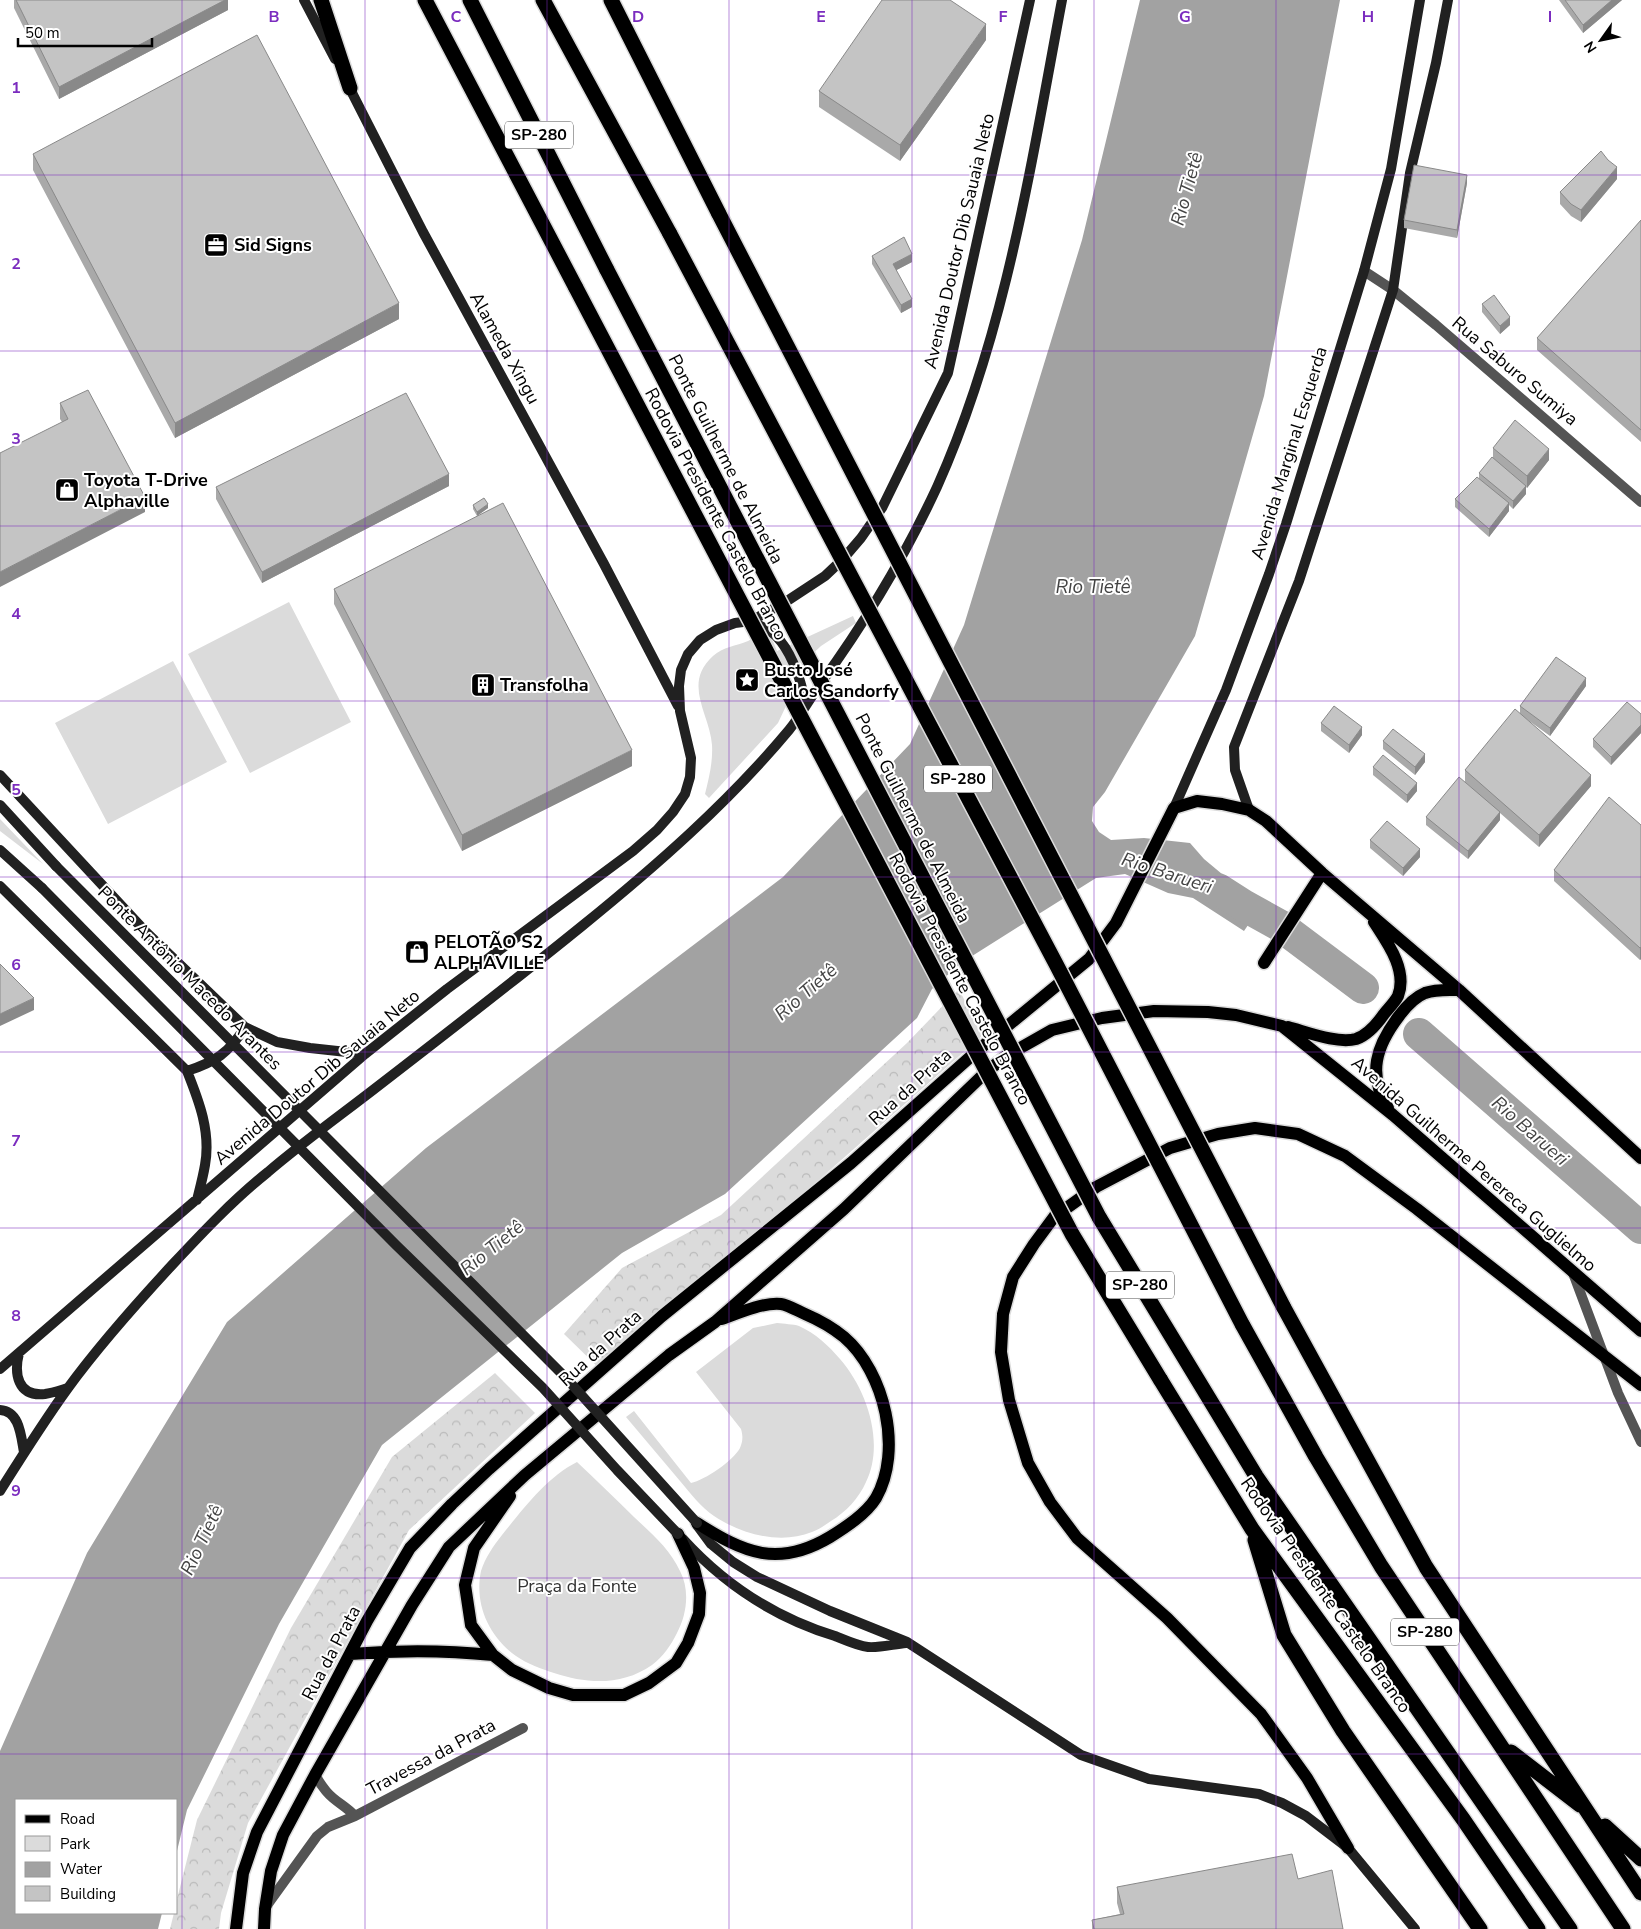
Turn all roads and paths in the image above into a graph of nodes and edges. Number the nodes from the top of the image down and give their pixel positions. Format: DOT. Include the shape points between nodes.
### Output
graph roads {
  1 [pos="304,0"];
  2 [pos="321,0"];
  3 [pos="425,0"];
  4 [pos="470,0"];
  5 [pos="543,0"];
  6 [pos="611,0"];
  7 [pos="1030,0"];
  8 [pos="1062,0"];
  9 [pos="1420,0"];
  10 [pos="1448,0"];
  11 [pos="350,88"];
  12 [pos="1364,271"];
  13 [pos="1393,290"];
  14 [pos="1641,502"];
  15 [pos="752,621"];
  16 [pos="806,704"];
  17 [pos="680,711"];
  18 [pos="0,775"];
  19 [pos="0,806"];
  20 [pos="1249,810"];
  21 [pos="1172,813"];
  22 [pos="0,850"];
  23 [pos="1322,874"];
  24 [pos="0,886"];
  25 [pos="1129,897"];
  26 [pos="1366,910"];
  27 [pos="1264,963"];
  28 [pos="1459,990"];
  29 [pos="1282,1026"];
  30 [pos="245,1027"];
  31 [pos="365,1054"];
  32 [pos="187,1071"];
  33 [pos="1393,1115"];
  34 [pos="1641,1158"];
  35 [pos="197,1200"];
  36 [pos="1573,1273"];
  37 [pos="715,1322"];
  38 [pos="1641,1331"];
  39 [pos="19,1352"];
  40 [pos="1181,1353"];
  41 [pos="1604,1356"];
  42 [pos="0,1369"];
  43 [pos="1641,1384"];
  44 [pos="68,1388"];
  45 [pos="0,1410"];
  46 [pos="1641,1442"];
  47 [pos="24,1452"];
  48 [pos="525,1475"];
  49 [pos="0,1491"];
  50 [pos="697,1524"];
  51 [pos="1252,1528"];
  52 [pos="678,1534"];
  53 [pos="907,1642"];
  54 [pos="386,1651"];
  55 [pos="350,1654"];
  56 [pos="493,1655"];
  57 [pos="523,1728"];
  58 [pos="1500,1744"];
  59 [pos="315,1775"];
  60 [pos="1590,1813"];
  61 [pos="355,1816"];
  62 [pos="1348,1848"];
  63 [pos="1641,1859"];
  64 [pos="1641,1893"];
  65 [pos="265,1909"];
  66 [pos="236,1929"];
  67 [pos="264,1929"];
  68 [pos="1415,1929"];
  69 [pos="1480,1929"];
  70 [pos="1538,1929"];
  71 [pos="1570,1929"];
  72 [pos="1623,1929"];
  1 -- 11 [label="main road, Alameda Xingu"];
  2 -- 11 [label="highway"];
  3 -- 51 [label="highway, Rodovia Presidente Castelo Branco, bridge" via="1072,1234"];
  4 -- 40 [label="highway, Ponte Guilherme de Almeida / SP-280, bridge" via="1099,1217"];
  5 -- 58 [label="highway, SP-280, bridge" via="1056,964 1242,1324 1381,1566"];
  6 -- 60 [label="highway, bridge" via="1283,1306 1426,1567"];
  7 -- 15 [label="main road, Avenida Doutor Dib Sauaia Neto" via="948,373 882,508 861,538 825,576"];
  8 -- 16 [label="main road" via="1007,278 983,363 958,432 938,484 881,594"];
  9 -- 12 [label="main road, Avenida Marginal Esquerda" via="1391,169"];
  10 -- 13 [label="main road" via="1410,173"];
  11 -- 17 [label="main road, Alameda Xingu" via="423,232 595,547"];
  12 -- 13 [label="street, Rua Saburo Sumiya"];
  12 -- 21 [label="main road, Avenida Marginal Esquerda" via="1269,574 1226,690"];
  13 -- 14 [label="street, Rua Saburo Sumiya"];
  13 -- 20 [label="main road" via="1299,581 1234,747 1235,770"];
  15 -- 16 [label="main road" via="776,635 784,647 799,674"];
  15 -- 17 [label="main road, Avenida Doutor Dib Sauaia Neto" via="716,630 700,640 688,654 681,670"];
  16 -- 44 [label="main road" via="775,746 657,864 465,1019 266,1172 214,1220 109,1336"];
  17 -- 31 [label="main road, Avenida Doutor Dib Sauaia Neto" via="691,758 690,777 685,794 657,830"];
  18 -- 30 [label="main road" via="144,930"];
  19 -- 50 [label="main road, Ponte Antônio Macedo Arantes, bridge" via="566,1378"];
  20 -- 21 [label="main road" via="1197,801"];
  20 -- 23 [label="main road"];
  21 -- 25 [label="main road, Avenida Marginal Esquerda"];
  22 -- 52 [label="main road, bridge" via="42,888 396,1245 543,1388"];
  23 -- 26 [label="main road"];
  23 -- 27 [label="main road"];
  24 -- 32 [label="main road"];
  25 -- 55 [label="main road, Rua da Prata" via="1116,922 1089,959 977,1050 851,1163 662,1316 452,1504 410,1548"];
  26 -- 28 [label="main road"];
  26 -- 29 [label="main road, Avenida Guilherme Perereca Guglielmo" via="1392,952 1400,984 1397,996 1375,1027 1356,1039 1339,1039"];
  28 -- 33 [label="main road, Avenida Guilherme Perereca Guglielmo" via="1442,989 1423,994 1404,1009 1380,1046 1376,1069 1380,1094"];
  28 -- 34 [label="main road"];
  29 -- 33 [label="main road, Avenida Guilherme Perereca Guglielmo"];
  29 -- 37 [label="main road, Avenida Guilherme Perereca Guglielmo" via="1236,1015 1154,1011 1102,1018 1052,1030 1006,1056 985,1073 844,1208"];
  30 -- 31 [label="main road" via="277,1042"];
  30 -- 32 [label="main road" via="224,1054"];
  31 -- 35 [label="main road, Avenida Doutor Dib Sauaia Neto"];
  32 -- 35 [label="main road" via="201,1106 206,1135 206,1164"];
  33 -- 36 [label="main road, Avenida Guilherme Perereca Guglielmo"];
  35 -- 39 [label="main road, Avenida Doutor Dib Sauaia Neto"];
  36 -- 38 [label="main road, Avenida Guilherme Perereca Guglielmo"];
  36 -- 41 [label="street"];
  37 -- 48 [label="main road" via="669,1355"];
  37 -- 50 [label="main road" via="752,1308 781,1304 816,1319 845,1338 870,1372 881,1396 887,1417 889,1446 885,1476 875,1499 855,1519 815,1546 792,1553 762,1554 739,1548"];
  39 -- 42 [label="main road, Avenida Doutor Dib Sauaia Neto"];
  39 -- 44 [label="main road" via="16,1375 20,1384 31,1392 43,1394"];
  40 -- 71 [label="highway, Rodovia Presidente Castelo Branco / SP-280" via="1256,1476"];
  41 -- 43 [label="main road"];
  41 -- 46 [label="street"];
  41 -- 62 [label="main road" via="1418,1209 1345,1156 1298,1134 1255,1128 1218,1134 1170,1148 1096,1186 1054,1217 1013,1277 1003,1314 1001,1352 1009,1400 1028,1463 1050,1502 1078,1538 1167,1618 1261,1714 1306,1778"];
  44 -- 47 [label="main road"];
  45 -- 47 [label="main road" via="12,1415 18,1424"];
  47 -- 49 [label="main road"];
  48 -- 54 [label="main road" via="449,1546"];
  48 -- 56 [label="main road" via="474,1548 464,1585 471,1625"];
  50 -- 53 [label="main road, Ponte Antônio Macedo Arantes" via="711,1544 757,1577"];
  51 -- 69 [label="highway" via="1284,1635 1343,1731"];
  51 -- 70 [label="highway, Rodovia Presidente Castelo Branco" via="1463,1819"];
  52 -- 53 [label="main road" via="708,1565 749,1598 777,1614 868,1647"];
  52 -- 56 [label="main road" via="694,1568 700,1593 699,1614 676,1663 649,1683 624,1695 573,1695 549,1688 512,1670"];
  53 -- 62 [label="main road, Ponte Antônio Macedo Arantes" via="1081,1755 1149,1778 1259,1794 1306,1816"];
  54 -- 55 [label="main road"];
  54 -- 56 [label="main road"];
  54 -- 59 [label="main road"];
  55 -- 66 [label="main road, Rua da Prata" via="258,1832 243,1873"];
  57 -- 61 [label="street, Travessa da Prata"];
  58 -- 60 [label="highway"];
  58 -- 72 [label="highway, SP-280"];
  59 -- 61 [label="street, Travessa da Prata" via="326,1792"];
  59 -- 65 [label="main road" via="283,1835 271,1871"];
  60 -- 63 [label="highway"];
  60 -- 64 [label="highway"];
  61 -- 65 [label="street, Travessa da Prata" via="328,1827 318,1836"];
  62 -- 68 [label="main road, Ponte Antônio Macedo Arantes"];
  65 -- 67 [label="main road"];
}
